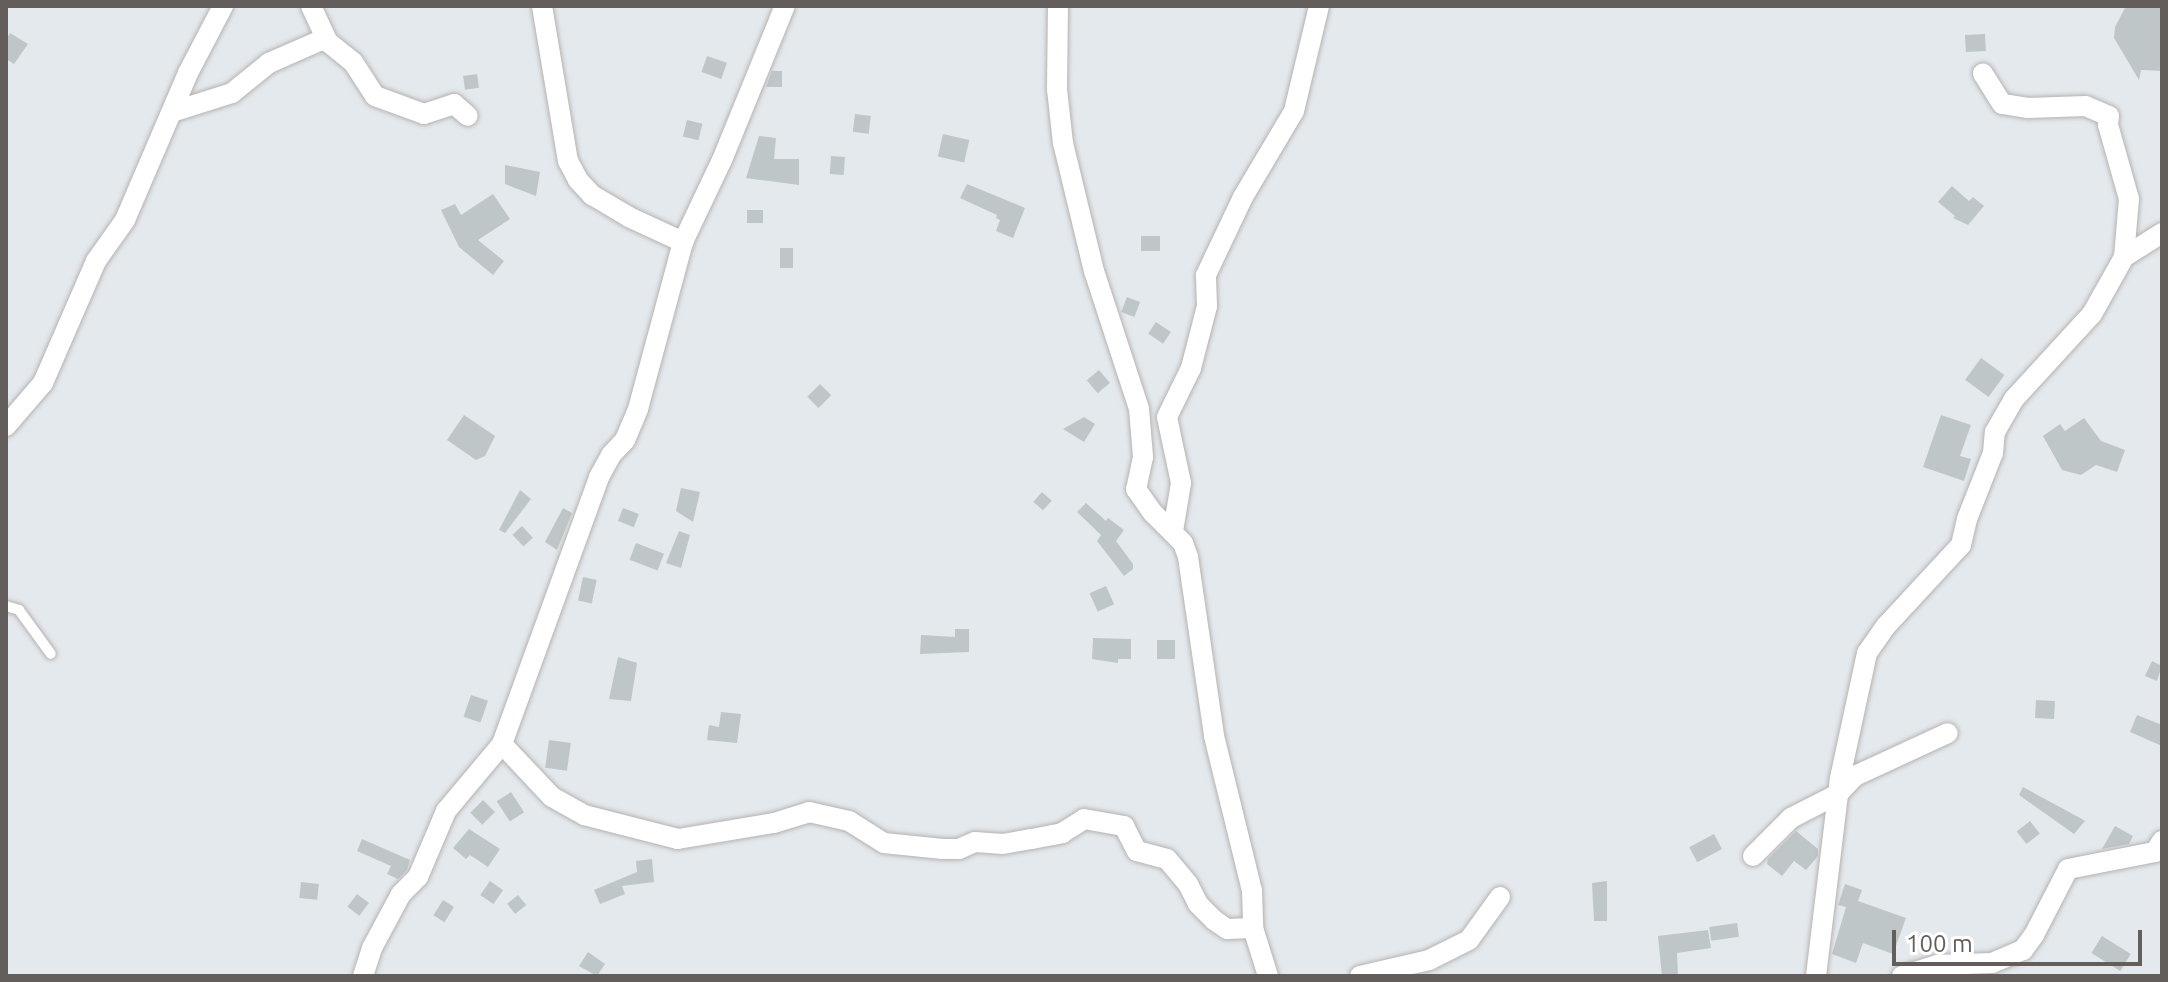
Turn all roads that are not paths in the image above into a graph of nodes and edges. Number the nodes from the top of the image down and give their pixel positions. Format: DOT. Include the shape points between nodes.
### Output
graph roads {
  1 [pos="223,6"];
  2 [pos="311,6"];
  3 [pos="542,6"];
  4 [pos="785,6"];
  5 [pos="1058,6"];
  6 [pos="1319,6"];
  7 [pos="326,38"];
  8 [pos="1983,74"];
  9 [pos="172,112"];
  10 [pos="468,116"];
  11 [pos="2162,233"];
  12 [pos="683,242"];
  13 [pos="2124,257"];
  14 [pos="6,426"];
  15 [pos="1173,531"];
  16 [pos="6,606"];
  17 [pos="51,654"];
  18 [pos="1948,733"];
  19 [pos="502,744"];
  20 [pos="1838,794"];
  21 [pos="2162,841"];
  22 [pos="1753,856"];
  23 [pos="1500,897"];
  24 [pos="1253,928"];
  25 [pos="363,976"];
  26 [pos="1268,976"];
  27 [pos="1360,976"];
  28 [pos="1816,976"];
  29 [pos="1902,976"];
  1 -- 9 [label="street"];
  2 -- 7 [label="street"];
  3 -- 12 [label="street" via="568,161 578,180 629,217"];
  4 -- 12 [label="street"];
  5 -- 15 [label="street" via="1057,89 1063,143 1094,271 1139,409 1143,457 1136,489"];
  6 -- 15 [label="street" via="1294,111 1243,197 1206,275 1207,306 1191,368 1167,417 1181,483"];
  7 -- 9 [label="street" via="269,63 232,93"];
  7 -- 10 [label="street" via="353,62 375,96 424,114 454,104"];
  8 -- 13 [label="street" via="2002,104 2086,106 2109,116 2129,199"];
  9 -- 14 [label="street" via="125,220 96,261 43,383"];
  11 -- 13 [label="street"];
  12 -- 19 [label="street" via="638,409 625,440 599,477"];
  13 -- 20 [label="street" via="2092,314 2014,399 1995,432 1993,453 1961,545 1867,653"];
  15 -- 24 [label="street" via="1188,557 1214,736 1252,891"];
  16 -- 17 [label="lane" via="19,610"];
  18 -- 20 [label="street" via="1855,776"];
  19 -- 24 [label="street" via="552,797 584,815 678,839 809,812 849,821 884,843 943,849 1062,833 1084,819 1124,826 1137,851 1167,859 1214,920 1227,929"];
  19 -- 25 [label="street" via="446,811 418,877 401,894"];
  20 -- 22 [label="street" via="1791,818"];
  20 -- 28 [label="street"];
  21 -- 29 [label="street" via="2155,852 2068,869 2023,950 1992,963 1937,965"];
  23 -- 27 [label="street" via="1469,940 1429,960"];
  24 -- 26 [label="street"];
}
